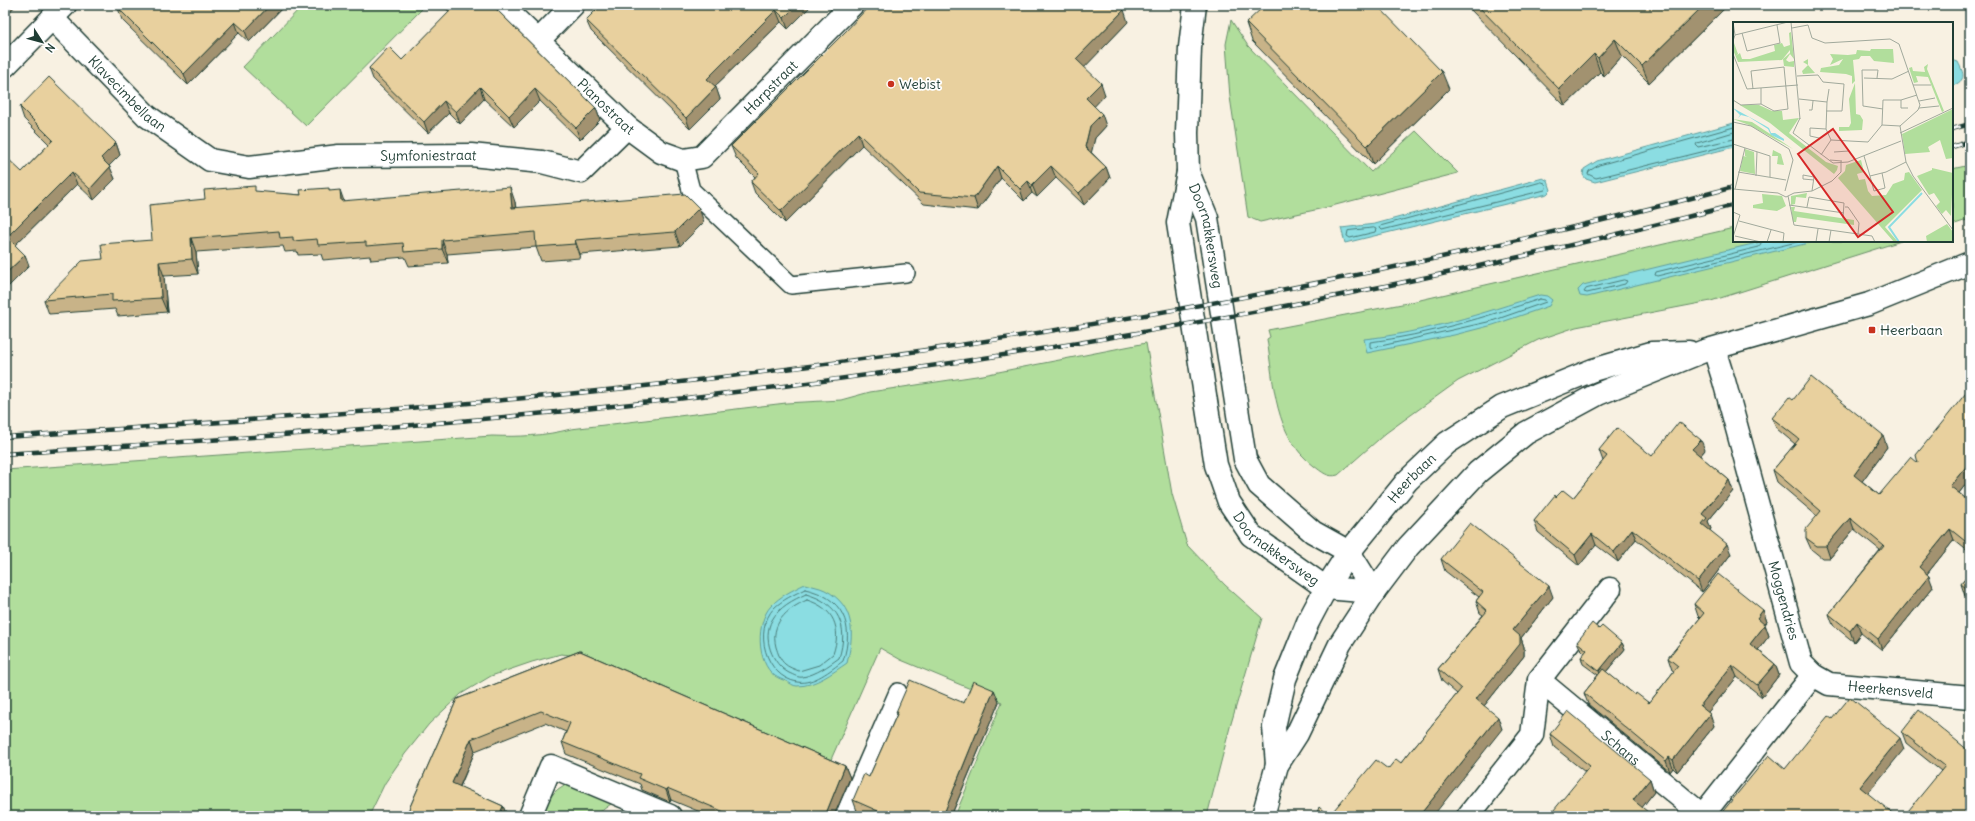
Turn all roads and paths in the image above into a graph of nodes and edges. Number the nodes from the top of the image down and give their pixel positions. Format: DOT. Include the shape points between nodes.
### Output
graph roads {
  1 [pos="501,5"];
  2 [pos="573,5"];
  3 [pos="852,5"];
  4 [pos="1195,5"];
  5 [pos="58,12"];
  6 [pos="538,41"];
  7 [pos="5,66"];
  8 [pos="627,126"];
  9 [pos="210,160"];
  10 [pos="683,160"];
  11 [pos="1188,172"];
  12 [pos="1970,262"];
  13 [pos="906,273"];
  14 [pos="1970,279"];
  15 [pos="1917,285"];
  16 [pos="1709,350"];
  17 [pos="1349,552"];
  18 [pos="1326,588"];
  19 [pos="1610,589"];
  20 [pos="1374,592"];
  21 [pos="1813,675"];
  22 [pos="1539,680"];
  23 [pos="898,692"];
  24 [pos="1970,697"];
  25 [pos="1277,765"];
  26 [pos="530,816"];
  27 [pos="670,816"];
  28 [pos="844,816"];
  29 [pos="1263,816"];
  30 [pos="1468,816"];
  31 [pos="1702,816"];
  1 -- 6 [label="street, Pianostraat"];
  2 -- 6 [label="street"];
  3 -- 10 [label="street, Harpstraat" via="702,157"];
  4 -- 11 [label="street, Doornakkersweg" via="1186,133"];
  5 -- 7 [label="street, Klavecimbellaan"];
  5 -- 9 [label="street, Klavecimbellaan" via="147,116"];
  6 -- 8 [label="street, Pianostraat"];
  8 -- 9 [label="street, Symfoniestraat" via="581,172 542,162 471,155 339,156 249,167"];
  8 -- 10 [label="street, Pianostraat" via="661,152"];
  10 -- 13 [label="lane" via="691,190 791,285"];
  11 -- 17 [label="street, Doornakkersweg" via="1207,218 1245,459 1259,485 1313,532"];
  11 -- 18 [label="street, Doornakkersweg" via="1178,223 1216,465 1229,502 1251,535"];
  12 -- 15 [label="street, Heerbaan"];
  14 -- 15 [label="street, Heerbaan"];
  15 -- 16 [label="street, Heerbaan" via="1869,304"];
  16 -- 17 [label="street, Heerbaan" via="1651,353 1593,370 1502,406 1447,443 1407,481"];
  16 -- 20 [label="street, Heerbaan" via="1598,394 1526,432 1478,472 1408,547"];
  16 -- 21 [label="street, Moggendries" via="1801,663"];
  17 -- 18 [label="street, Heerbaan"];
  17 -- 20 [label="street, Doornakkersweg"];
  18 -- 20 [label="street, Doornakkersweg"];
  18 -- 25 [label="street, Heerbaan" via="1308,622 1285,679 1274,727"];
  19 -- 22 [label="street"];
  20 -- 25 [label="street, Heerbaan" via="1340,644 1297,734"];
  21 -- 24 [label="street, Heerkensveld" via="1829,684"];
  21 -- 31 [label="street"];
  22 -- 30 [label="street" via="1532,734"];
  22 -- 31 [label="street, Schans"];
  23 -- 28 [label="lane"];
  25 -- 29 [label="street, Heerbaan"];
  26 -- 27 [label="street" via="551,766"];
}
